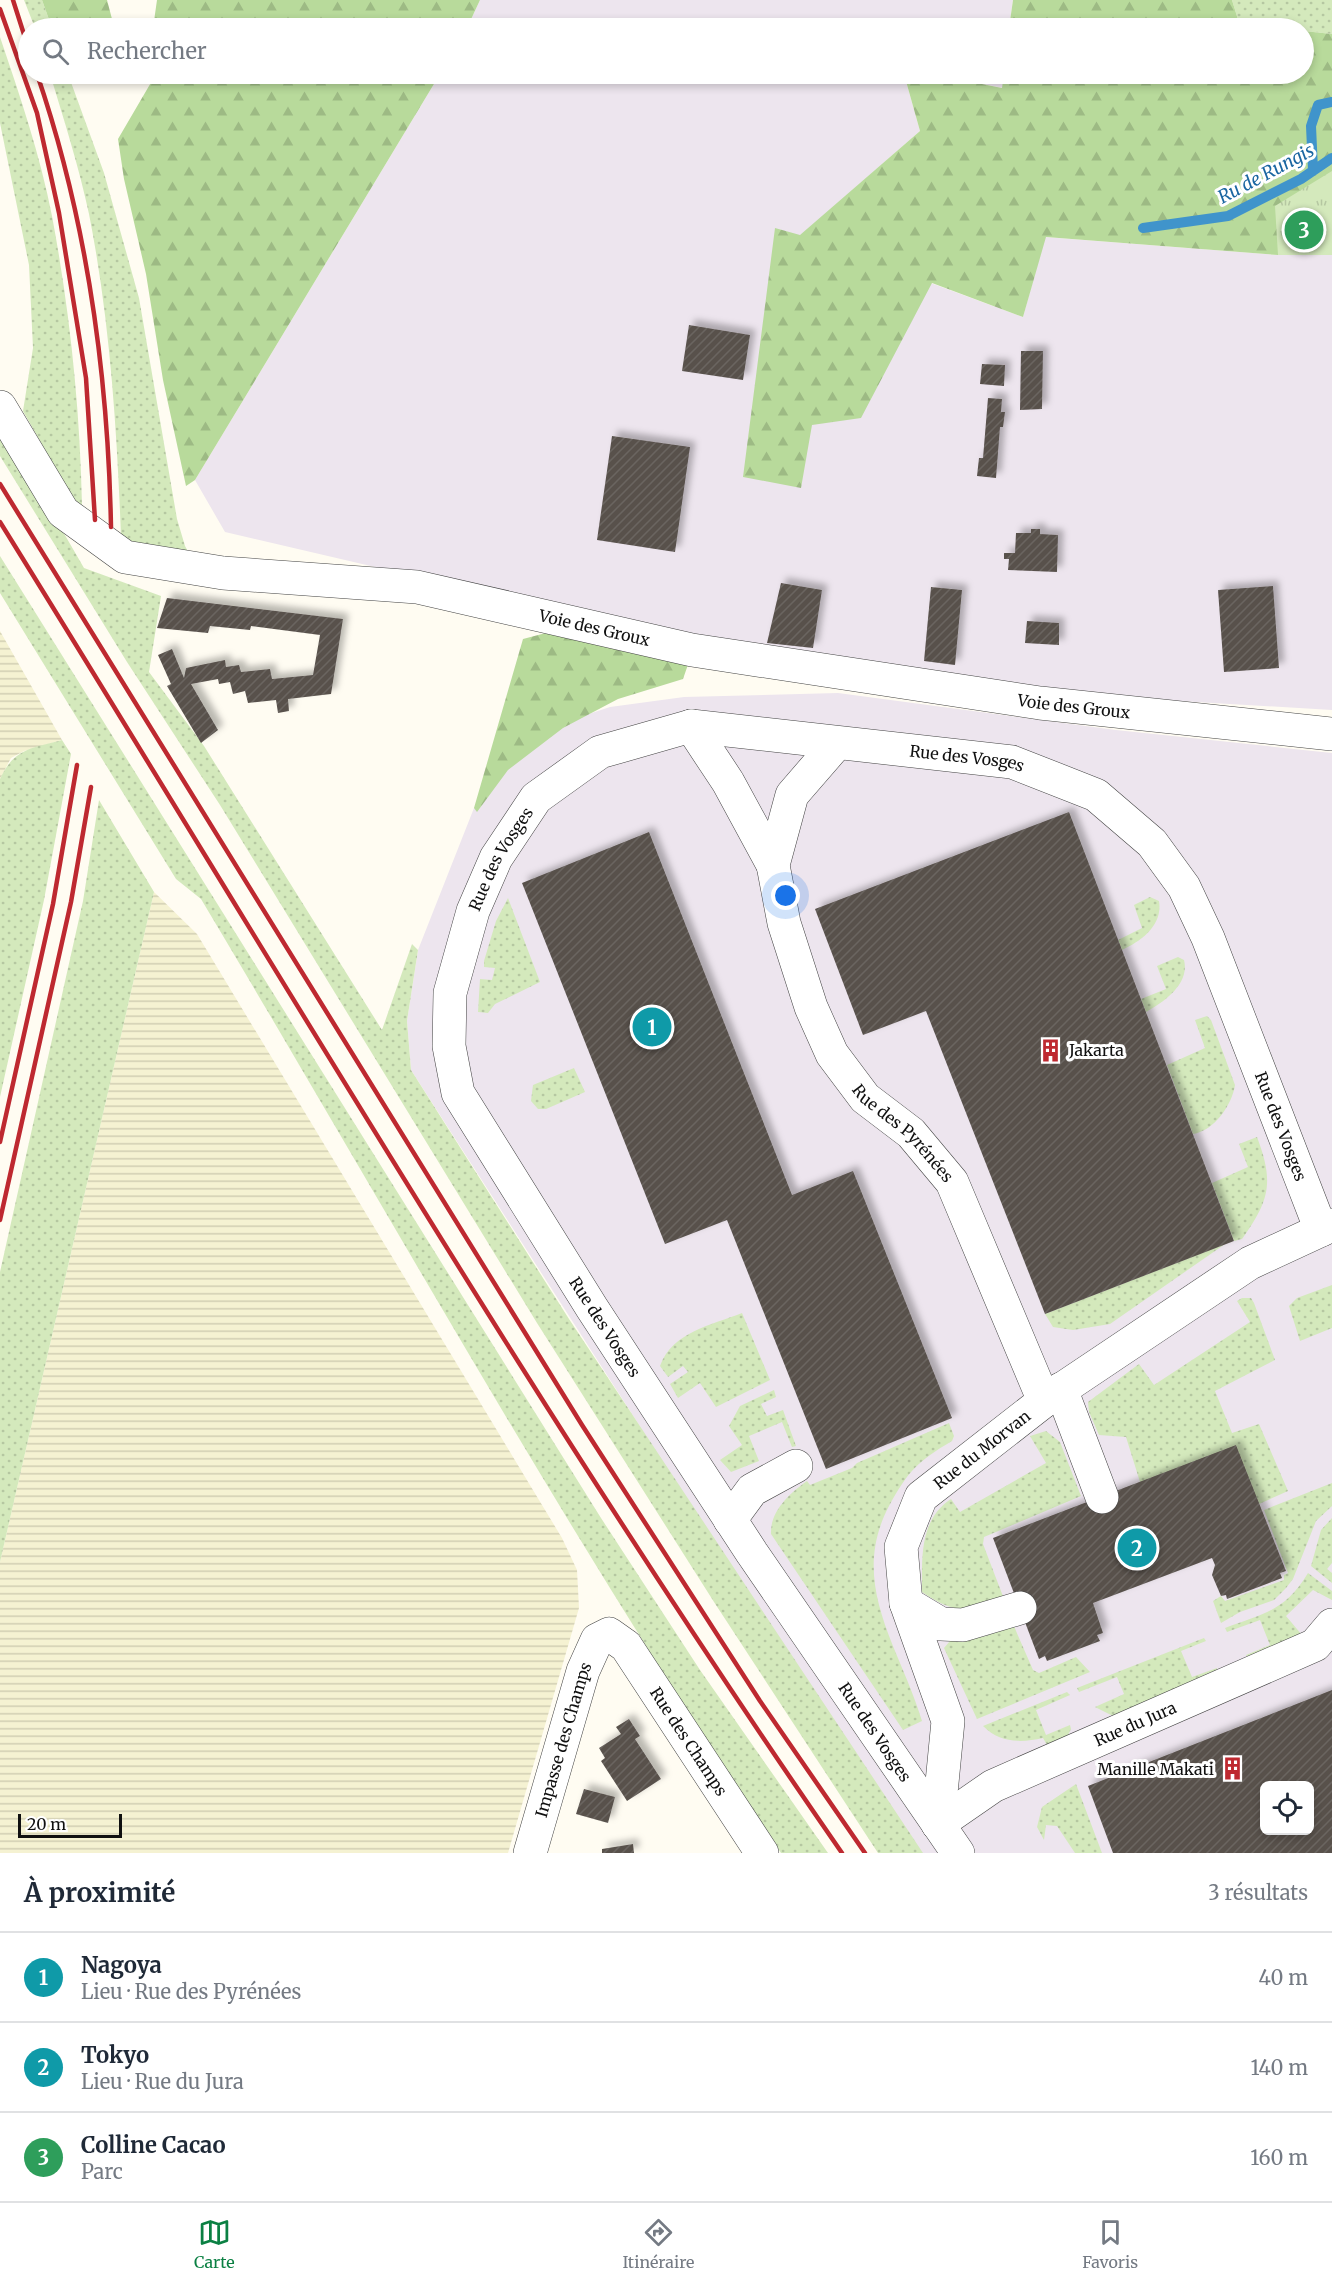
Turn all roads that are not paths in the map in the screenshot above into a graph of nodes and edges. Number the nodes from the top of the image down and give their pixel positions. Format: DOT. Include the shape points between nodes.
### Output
graph roads {
  1 [pos="0,407"];
  2 [pos="691,726"];
  3 [pos="1332,734"];
  4 [pos="837,743"];
  5 [pos="772,865"];
  6 [pos="1326,1228"];
  7 [pos="1052,1395"];
  8 [pos="795,1466"];
  9 [pos="1102,1497"];
  10 [pos="730,1520"];
  11 [pos="906,1603"];
  12 [pos="1020,1608"];
  13 [pos="1332,1625"];
  14 [pos="609,1634"];
  15 [pos="938,1824"];
  16 [pos="530,1853"];
  17 [pos="762,1853"];
  18 [pos="958,1853"];
  1 -- 3 [label="street, Voie des Groux" via="63,512 125,557 223,573 417,587 693,650 1040,703"];
  2 -- 4 [label="street, Rue des Vosges"];
  2 -- 5 [label="street, Rue des Pyrénées" via="728,782"];
  2 -- 10 [label="street, Rue des Vosges" via="600,752 536,798 496,858 472,910 450,993 449,1046 459,1093"];
  4 -- 5 [label="street, Rue des Pyrénées" via="792,795"];
  4 -- 6 [label="street, Rue des Vosges" via="1012,762 1096,795 1152,843 1184,887 1208,938"];
  5 -- 7 [label="street, Rue des Pyrénées" via="784,922 811,1007 832,1054 865,1098 911,1133 952,1182"];
  6 -- 7 [label="street, Rue du Morvan" via="1250,1263"];
  7 -- 9 [label="street, Rue des Pyrénées"];
  7 -- 11 [label="street, Rue du Morvan" via="921,1497 901,1547"];
  8 -- 10 [label="street" via="752,1490"];
  10 -- 15 [label="street, Rue des Vosges"];
  11 -- 12 [label="street" via="941,1624 963,1625"];
  11 -- 15 [label="street, Rue du Morvan" via="948,1722"];
  13 -- 15 [label="street, Rue du Jura" via="1315,1645 993,1786"];
  14 -- 16 [label="street, Impasse des Champs" via="597,1640 583,1671"];
  14 -- 17 [label="street, Rue des Champs" via="626,1646"];
  15 -- 18 [label="street, Rue des Vosges"];
}
